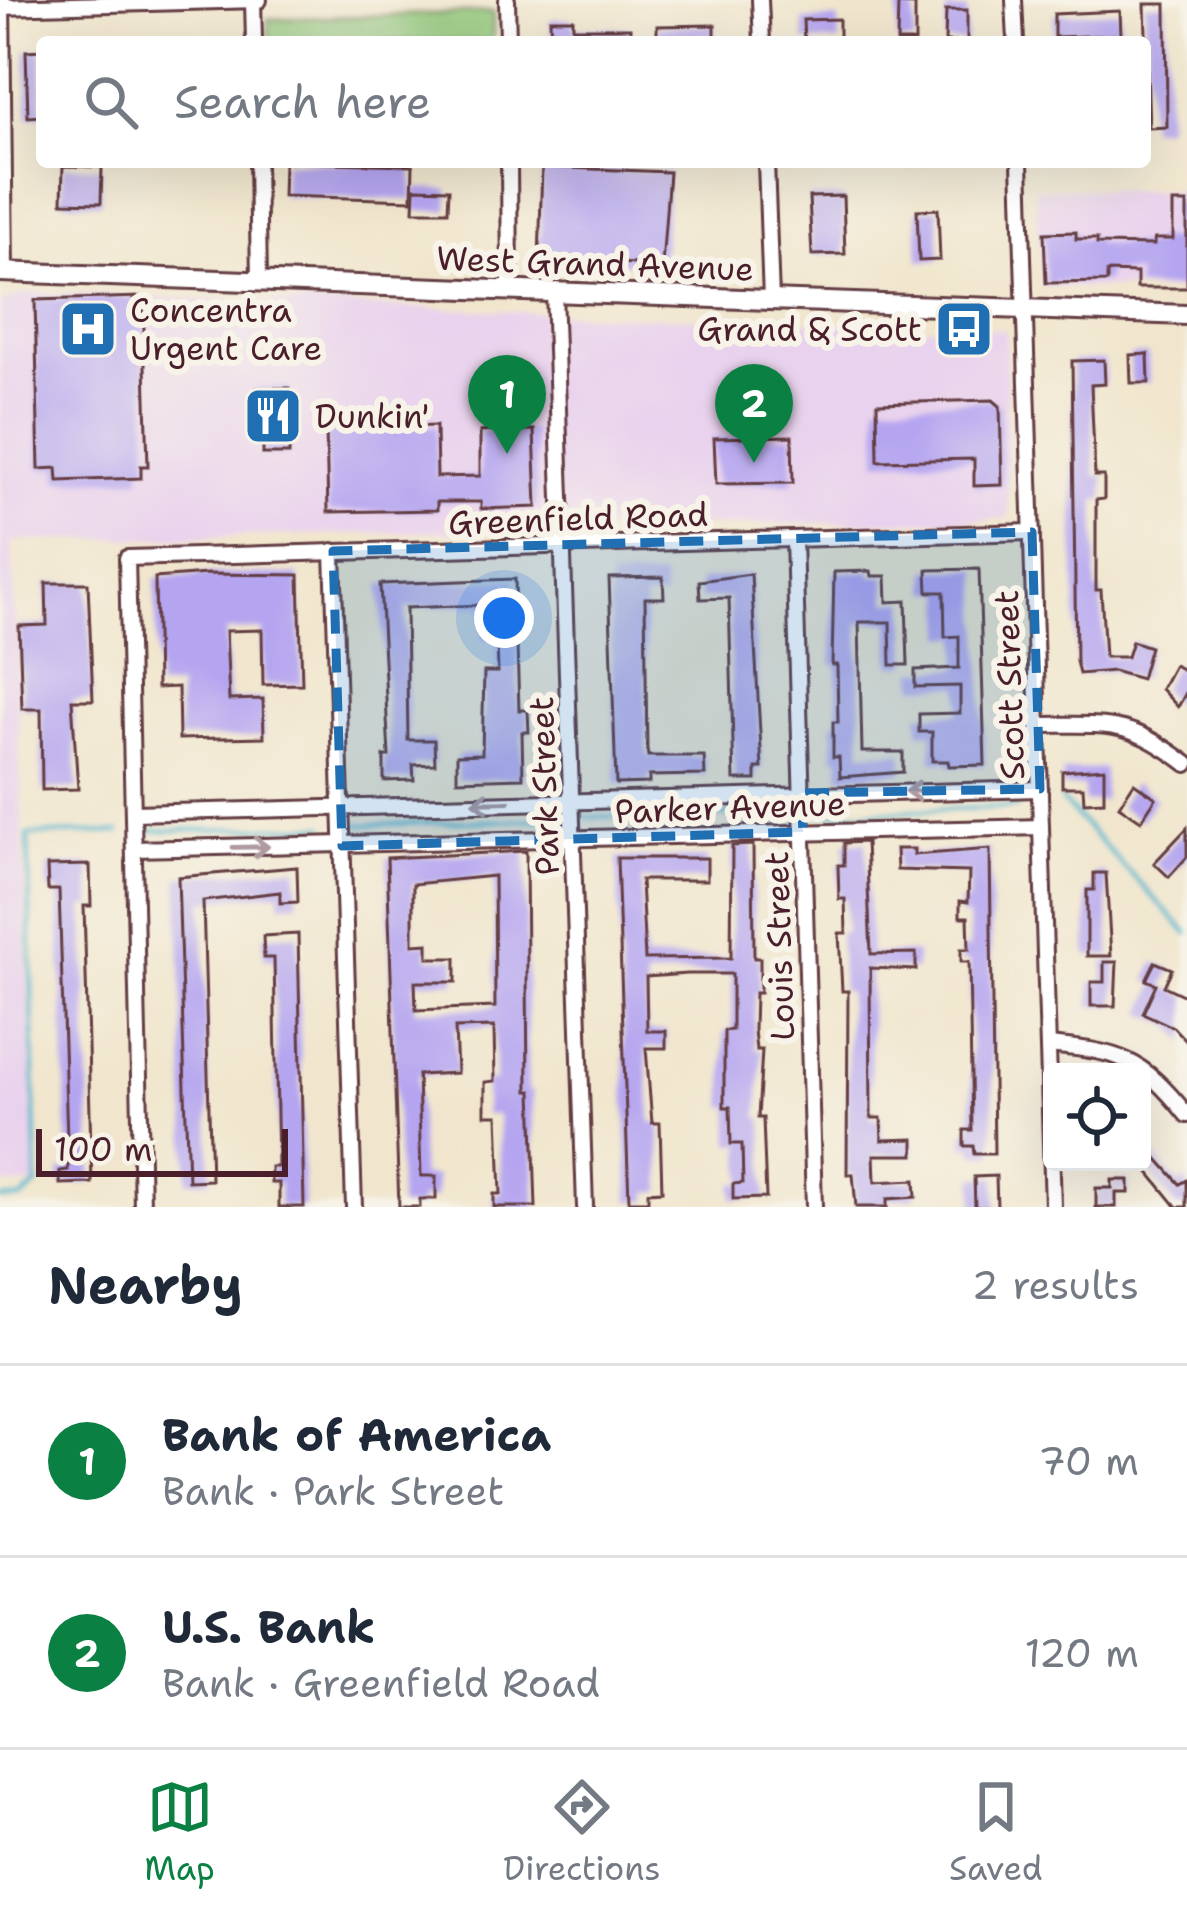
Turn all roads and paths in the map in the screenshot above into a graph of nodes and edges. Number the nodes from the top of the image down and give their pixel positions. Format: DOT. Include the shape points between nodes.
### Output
graph roads {
  1 [pos="256,0"];
  2 [pos="507,0"];
  3 [pos="760,0"];
  4 [pos="1014,0"];
  5 [pos="1,4"];
  6 [pos="254,36"];
  7 [pos="508,36"];
  8 [pos="762,36"];
  9 [pos="1016,36"];
  10 [pos="256,168"];
  11 [pos="509,168"];
  12 [pos="766,168"];
  13 [pos="1020,168"];
  14 [pos="2,272"];
  15 [pos="259,279"];
  16 [pos="510,290"];
  17 [pos="554,291"];
  18 [pos="771,300"];
  19 [pos="1025,310"];
  20 [pos="1187,316"];
  21 [pos="1031,532"];
  22 [pos="794,539"];
  23 [pos="563,546"];
  24 [pos="333,551"];
  25 [pos="1038,725"];
  26 [pos="1187,764"];
  27 [pos="1040,789"];
  28 [pos="802,793"];
  29 [pos="572,800"];
  30 [pos="340,806"];
  31 [pos="133,813"];
  32 [pos="1041,827"];
  33 [pos="802,832"];
  34 [pos="573,839"];
  35 [pos="342,846"];
  36 [pos="134,849"];
  37 [pos="1048,1046"];
  38 [pos="1187,1115"];
  39 [pos="142,1207"];
  40 [pos="354,1207"];
  41 [pos="585,1207"];
  42 [pos="814,1207"];
  43 [pos="1053,1207"];
  1 -- 5 [label="street"];
  1 -- 6 [label="street"];
  2 -- 7 [label="street"];
  3 -- 8 [label="street"];
  4 -- 9 [label="street"];
  5 -- 14 [label="street"];
  10 -- 15 [label="street"];
  11 -- 16 [label="street"];
  12 -- 18 [label="street"];
  13 -- 19 [label="street, Scott Street"];
  14 -- 15 [label="main road, West Grand Avenue"];
  15 -- 16 [label="main road, West Grand Avenue"];
  16 -- 17 [label="main road, West Grand Avenue"];
  17 -- 18 [label="main road, West Grand Avenue"];
  17 -- 23 [label="street, Park Street"];
  18 -- 19 [label="main road, West Grand Avenue"];
  19 -- 20 [label="main road, West Grand Avenue"];
  19 -- 21 [label="street, Scott Street"];
  21 -- 22 [label="street, Greenfield Road"];
  21 -- 25 [label="street, Scott Street"];
  22 -- 23 [label="street, Greenfield Road"];
  22 -- 28 [label="street, Louis Street"];
  23 -- 24 [label="street, Greenfield Road"];
  23 -- 29 [label="street, Park Street"];
  24 -- 30 [label="street"];
  24 -- 31 [label="street, Greenfield Road" via="127,558"];
  25 -- 26 [label="street" via="1127,727"];
  25 -- 27 [label="street, Scott Street"];
  27 -- 28 [label="street, Parker Avenue, one-way"];
  27 -- 32 [label="street, Scott Street"];
  28 -- 29 [label="street, Parker Avenue"];
  28 -- 33 [label="street, Louis Street"];
  29 -- 30 [label="street, Parker Avenue, one-way"];
  29 -- 34 [label="street, Park Street"];
  30 -- 31 [label="street, Parker Avenue"];
  30 -- 35 [label="street"];
  31 -- 36 [label="street"];
  32 -- 33 [label="street, Parker Avenue"];
  32 -- 37 [label="street, Scott Street"];
  33 -- 34 [label="street, Parker Avenue"];
  33 -- 42 [label="street, Louis Street"];
  34 -- 35 [label="street, Parker Avenue"];
  34 -- 41 [label="street, Park Street"];
  36 -- 35 [label="street, Parker Avenue, one-way"];
  35 -- 40 [label="street"];
  36 -- 39 [label="street"];
  37 -- 38 [label="street" via="1135,1060"];
  37 -- 43 [label="street, Scott Street"];
}
